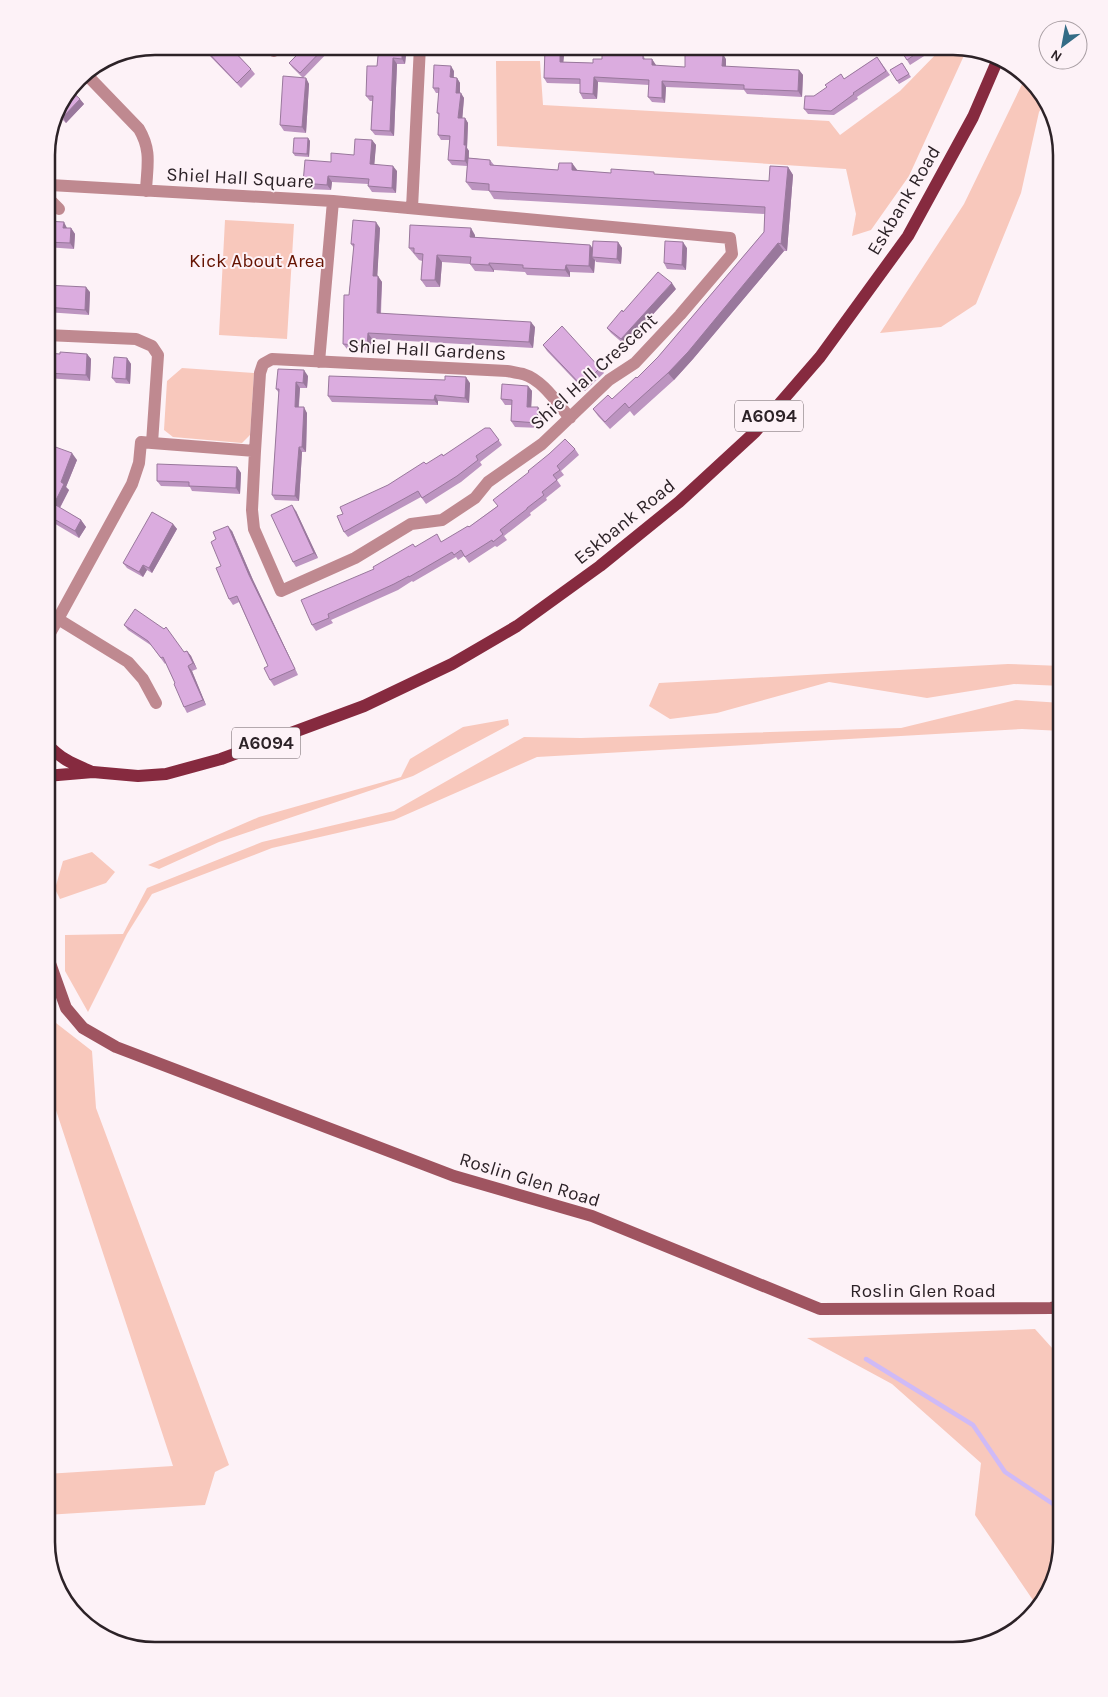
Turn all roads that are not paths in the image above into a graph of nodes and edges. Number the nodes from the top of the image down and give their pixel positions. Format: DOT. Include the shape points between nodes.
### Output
graph roads {
  1 [pos="420,55"];
  2 [pos="996,64"];
  3 [pos="91,79"];
  4 [pos="55,191"];
  5 [pos="146,191"];
  6 [pos="333,201"];
  7 [pos="55,202"];
  8 [pos="412,208"];
  9 [pos="59,209"];
  10 [pos="55,335"];
  11 [pos="320,362"];
  12 [pos="570,418"];
  13 [pos="152,443"];
  14 [pos="256,451"];
  15 [pos="55,611"];
  16 [pos="55,618"];
  17 [pos="156,703"];
  18 [pos="55,752"];
  19 [pos="93,772"];
  20 [pos="55,775"];
  21 [pos="55,977"];
  22 [pos="1053,1308"];
  1 -- 8 [label="street"];
  2 -- 19 [label="main road, Eskbank Road / A6094" via="973,117 908,236 820,357 755,432 680,502 600,566 517,626 452,664 364,706 221,759 166,774 138,776"];
  3 -- 5 [label="street" via="145,139 148,150"];
  4 -- 5 [label="street, Shiel Hall Square"];
  5 -- 6 [label="street, Shiel Hall Square"];
  6 -- 8 [label="street, Shiel Hall Crescent"];
  6 -- 11 [label="street"];
  7 -- 9 [label="street"];
  8 -- 12 [label="street, Shiel Hall Crescent" via="730,238 732,254 680,316 635,363 609,380"];
  10 -- 13 [label="street" via="136,339 152,346 158,355"];
  11 -- 12 [label="street, Shiel Hall Gardens" via="524,374 536,380"];
  11 -- 14 [label="street, Shiel Hall Gardens" via="272,359 264,364 260,373"];
  12 -- 14 [label="street, Shiel Hall Crescent" via="542,444 442,520 410,524 355,558 281,591 254,529"];
  13 -- 14 [label="street"];
  13 -- 15 [label="street" via="141,442 132,484"];
  16 -- 17 [label="street" via="128,662 143,679"];
  18 -- 19 [label="main road, Eskbank Road / A6094"];
  19 -- 20 [label="main road, Eskbank Road / A6094"];
  21 -- 22 [label="main road, Roslin Glen Road" via="66,1008 83,1028 116,1047 454,1176 592,1216 820,1309"];
}
